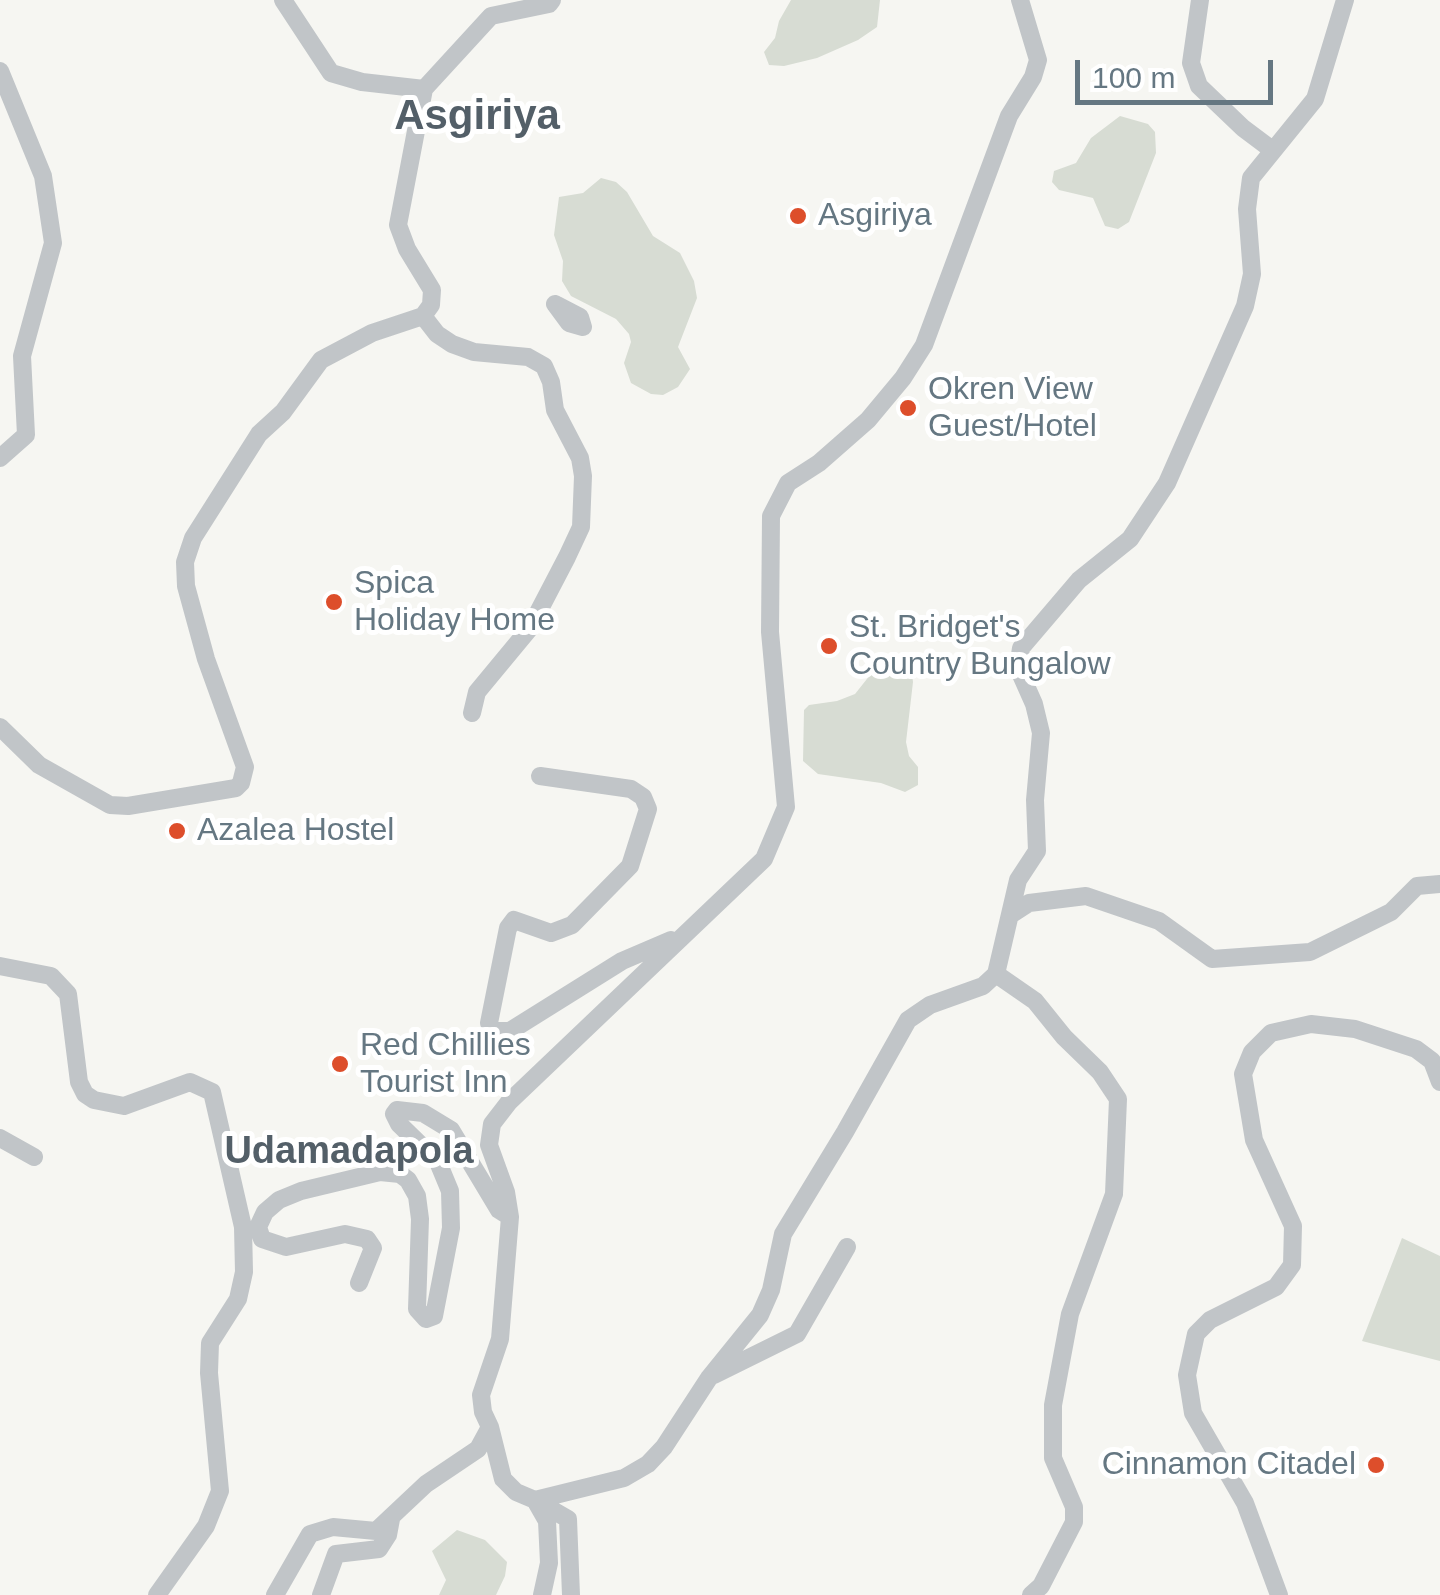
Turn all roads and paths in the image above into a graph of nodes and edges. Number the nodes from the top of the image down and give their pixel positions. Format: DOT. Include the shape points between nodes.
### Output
graph roads {
  1 [pos="283,0"];
  2 [pos="552,0"];
  3 [pos="1020,0"];
  4 [pos="1200,0"];
  5 [pos="1345,0"];
  6 [pos="0,71"];
  7 [pos="424,89"];
  8 [pos="1272,149"];
  9 [pos="423,316"];
  10 [pos="0,458"];
  11 [pos="472,713"];
  12 [pos="0,726"];
  13 [pos="540,776"];
  14 [pos="1440,884"];
  15 [pos="1012,914"];
  16 [pos="686,934"];
  17 [pos="0,966"];
  18 [pos="996,974"];
  19 [pos="1440,1082"];
  20 [pos="0,1138"];
  21 [pos="34,1157"];
  22 [pos="510,1217"];
  23 [pos="847,1247"];
  24 [pos="360,1282"];
  25 [pos="709,1378"];
  26 [pos="490,1428"];
  27 [pos="535,1500"];
  28 [pos="391,1518"];
  29 [pos="157,1595"];
  30 [pos="276,1595"];
  31 [pos="321,1595"];
  32 [pos="542,1595"];
  33 [pos="570,1595"];
  34 [pos="1032,1595"];
  35 [pos="1279,1595"];
  1 -- 7 [label="street" via="331,73"];
  2 -- 7 [label="street" via="491,16"];
  3 -- 16 [label="street" via="1038,60 1009,116 924,345 868,420 788,483 771,516 770,632 786,807 764,859"];
  4 -- 8 [label="street" via="1191,63 1199,86"];
  5 -- 8 [label="street" via="1315,99"];
  6 -- 10 [label="street" via="43,176 53,243 22,356 26,435"];
  7 -- 9 [label="street" via="398,225 432,290"];
  8 -- 15 [label="street" via="1247,190 1252,274 1244,306 1167,483 1130,539 1078,580 1021,648 1018,668 1040,733 1037,852 1018,880"];
  9 -- 11 [label="street" via="452,344 528,357 544,366 583,476 581,527 568,557 530,628 478,692"];
  9 -- 12 [label="street" via="321,360 260,434 192,538 186,586 244,767 236,788 110,805 39,765"];
  13 -- 16 [label="street" via="631,788 648,809 630,866 572,926 552,933 514,920 508,928 489,1023 494,1031 510,1031 622,962"];
  14 -- 15 [label="street" via="1417,886 1391,912 1310,952 1212,959 1159,921 1086,896 1029,903"];
  15 -- 18 [label="street"];
  16 -- 22 [label="street" via="492,1124 489,1146"];
  17 -- 29 [label="street" via="51,976 68,994 78,1082 94,1100 124,1106 190,1082 212,1092 243,1227 244,1272 238,1300 210,1343 220,1491 206,1526"];
  18 -- 25 [label="street" via="908,1020 782,1234 760,1315"];
  18 -- 34 [label="street" via="1035,1001 1118,1099 1114,1194 1070,1314 1053,1405 1053,1458 1074,1522"];
  19 -- 35 [label="street" via="1432,1061 1416,1049 1355,1029 1311,1024 1270,1033 1252,1052 1244,1074 1254,1140 1293,1226 1292,1265 1276,1287 1196,1334 1187,1375 1192,1412 1245,1503"];
  20 -- 21 [label="street"];
  22 -- 24 [label="street" via="499,1210 451,1130 423,1114 396,1110 399,1124 438,1162 450,1191 451,1228 434,1316 426,1319 417,1309 420,1219 417,1196 400,1174 380,1172 301,1191 278,1200 258,1227 262,1239 286,1247 345,1234 367,1239 373,1248"];
  22 -- 26 [label="street" via="500,1339 481,1394"];
  23 -- 25 [label="street" via="797,1334"];
  25 -- 27 [label="street" via="648,1464 624,1478"];
  26 -- 27 [label="street" via="503,1480"];
  26 -- 28 [label="street" via="478,1448"];
  27 -- 32 [label="street" via="547,1521"];
  27 -- 33 [label="street" via="568,1519"];
  28 -- 30 [label="street" via="376,1531 333,1527 310,1534"];
  28 -- 31 [label="street" via="379,1549 336,1554"];
}
